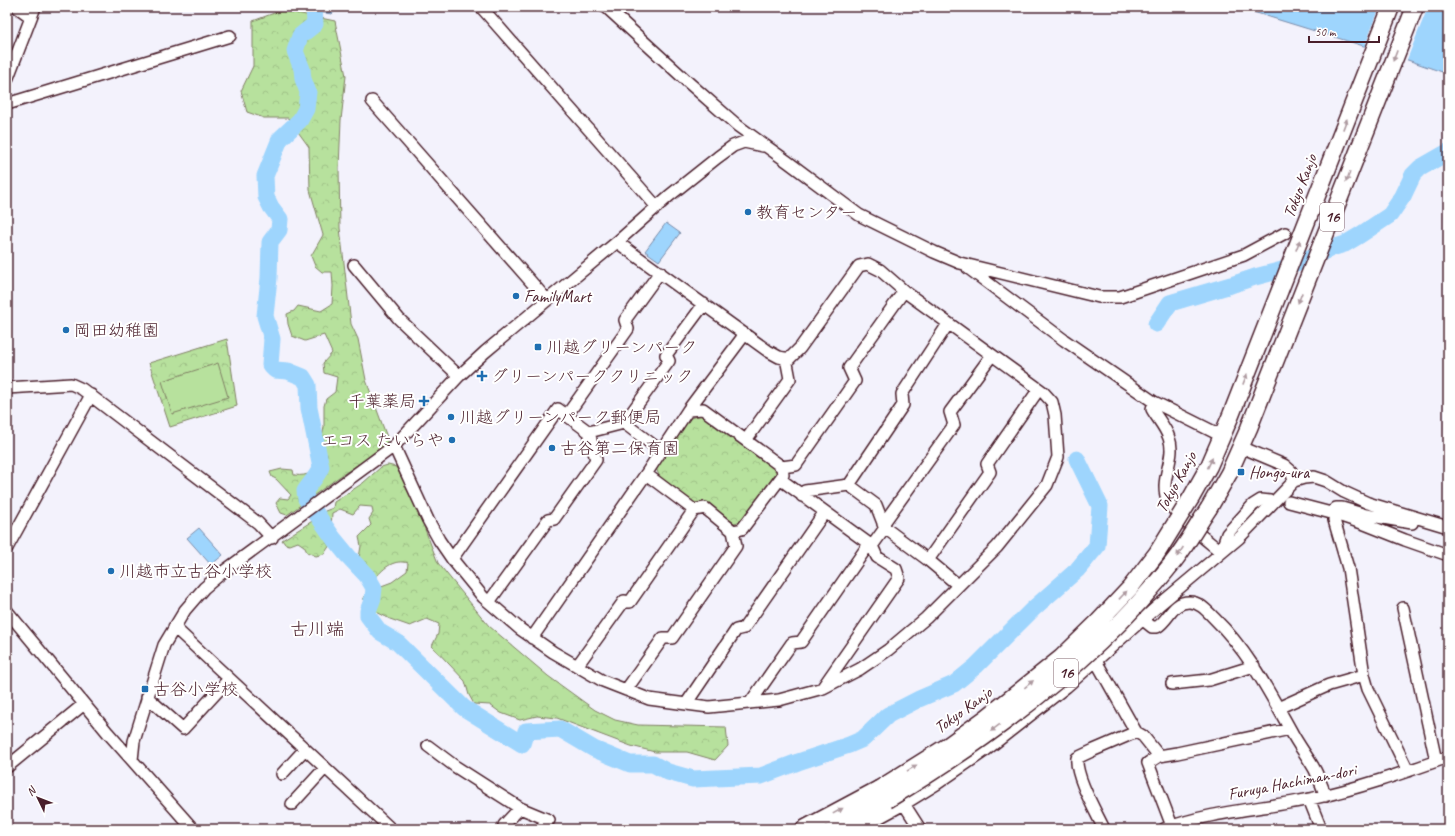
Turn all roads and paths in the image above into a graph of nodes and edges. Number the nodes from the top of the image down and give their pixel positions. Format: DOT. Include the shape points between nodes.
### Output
graph roads {
  1 [pos="17,7"];
  2 [pos="481,7"];
  3 [pos="606,7"];
  4 [pos="1391,7"];
  5 [pos="1415,7"];
  6 [pos="33,12"];
  7 [pos="230,36"];
  8 [pos="7,80"];
  9 [pos="372,101"];
  10 [pos="7,104"];
  11 [pos="763,146"];
  12 [pos="657,207"];
  13 [pos="1286,234"];
  14 [pos="617,242"];
  15 [pos="960,262"];
  16 [pos="354,265"];
  17 [pos="660,272"];
  18 [pos="904,291"];
  19 [pos="547,300"];
  20 [pos="704,304"];
  21 [pos="948,324"];
  22 [pos="745,334"];
  23 [pos="992,355"];
  24 [pos="786,358"];
  25 [pos="459,376"];
  26 [pos="7,388"];
  27 [pos="1039,389"];
  28 [pos="91,394"];
  29 [pos="1154,402"];
  30 [pos="688,410"];
  31 [pos="567,415"];
  32 [pos="624,423"];
  33 [pos="589,432"];
  34 [pos="1222,436"];
  35 [pos="746,440"];
  36 [pos="394,446"];
  37 [pos="1241,447"];
  38 [pos="661,451"];
  39 [pos="782,467"];
  40 [pos="646,474"];
  41 [pos="780,479"];
  42 [pos="1294,482"];
  43 [pos="849,485"];
  44 [pos="802,496"];
  45 [pos="1270,501"];
  46 [pos="1289,502"];
  47 [pos="694,510"];
  48 [pos="824,513"];
  49 [pos="1333,514"];
  50 [pos="1426,521"];
  51 [pos="884,526"];
  52 [pos="1448,527"];
  53 [pos="733,531"];
  54 [pos="272,538"];
  55 [pos="870,545"];
  56 [pos="7,548"];
  57 [pos="1221,552"];
  58 [pos="1448,555"];
  59 [pos="452,559"];
  60 [pos="928,560"];
  61 [pos="958,585"];
  62 [pos="489,602"];
  63 [pos="1403,608"];
  64 [pos="7,611"];
  65 [pos="1142,619"];
  66 [pos="174,627"];
  67 [pos="532,638"];
  68 [pos="1096,661"];
  69 [pos="577,666"];
  70 [pos="1254,666"];
  71 [pos="1364,675"];
  72 [pos="229,679"];
  73 [pos="1172,684"];
  74 [pos="823,688"];
  75 [pos="626,690"];
  76 [pos="147,697"];
  77 [pos="750,703"];
  78 [pos="84,704"];
  79 [pos="686,704"];
  80 [pos="1278,708"];
  81 [pos="1290,729"];
  82 [pos="1136,732"];
  83 [pos="428,746"];
  84 [pos="305,749"];
  85 [pos="1159,756"];
  86 [pos="1448,757"];
  87 [pos="132,760"];
  88 [pos="1436,761"];
  89 [pos="7,767"];
  90 [pos="325,768"];
  91 [pos="1408,771"];
  92 [pos="282,774"];
  93 [pos="883,794"];
  94 [pos="1326,796"];
  95 [pos="1309,799"];
  96 [pos="292,804"];
  97 [pos="904,804"];
  98 [pos="520,808"];
  99 [pos="504,825"];
  100 [pos="1168,827"];
  101 [pos="193,829"];
  102 [pos="391,829"];
  103 [pos="540,829"];
  104 [pos="804,829"];
  105 [pos="834,829"];
  106 [pos="858,829"];
  107 [pos="920,829"];
  108 [pos="1104,829"];
  109 [pos="1320,829"];
  1 -- 6 [label="street"];
  2 -- 12 [label="street"];
  3 -- 11 [label="street"];
  34 -- 4 [label="highway, Tokyo Kanjo / 16, one-way"];
  5 -- 37 [label="highway, Tokyo Kanjo / 16, one-way"];
  6 -- 8 [label="street"];
  7 -- 10 [label="street"];
  9 -- 19 [label="street"];
  11 -- 12 [label="street" via="744,142 733,146"];
  11 -- 15 [label="street" via="859,215"];
  12 -- 14 [label="street"];
  13 -- 15 [label="street" via="1244,255 1120,297 1099,297"];
  14 -- 17 [label="street"];
  14 -- 19 [label="street"];
  15 -- 29 [label="street" via="1064,340"];
  16 -- 25 [label="street" via="399,318"];
  17 -- 20 [label="street"];
  17 -- 31 [label="street" via="626,320 628,329"];
  18 -- 21 [label="street"];
  18 -- 24 [label="street" via="880,270 868,264 859,266 800,348 790,358"];
  18 -- 39 [label="street" via="849,368 855,381 796,465"];
  19 -- 25 [label="street"];
  20 -- 22 [label="street"];
  20 -- 32 [label="street" via="666,355 669,361"];
  21 -- 23 [label="street"];
  21 -- 43 [label="street" via="902,394 903,405"];
  22 -- 24 [label="street" via="779,357"];
  22 -- 30 [label="street"];
  23 -- 27 [label="street"];
  23 -- 51 [label="street" via="950,412 954,425"];
  24 -- 35 [label="street" via="790,379"];
  25 -- 36 [label="street"];
  26 -- 28 [label="street" via="71,384"];
  27 -- 60 [label="street" via="988,464 990,472"];
  27 -- 61 [label="street" via="1052,402 1055,415 1058,457 1047,485 997,547"];
  28 -- 54 [label="street" via="258,523"];
  28 -- 56 [label="street"];
  29 -- 34 [label="street"];
  29 -- 57 [label="street" via="1152,409 1170,438 1171,454 1165,475 1168,501 1177,513"];
  30 -- 35 [label="street" via="703,409"];
  30 -- 38 [label="street"];
  31 -- 33 [label="street"];
  31 -- 59 [label="street" via="558,409"];
  32 -- 33 [label="street"];
  32 -- 38 [label="street"];
  33 -- 62 [label="street" via="596,460 554,519 548,520"];
  93 -- 34 [label="highway, Tokyo Kanjo / 16, one-way, bridge" via="969,731 1061,658 1098,622 1130,588 1157,553 1209,466"];
  35 -- 39 [label="street"];
  36 -- 54 [label="street"];
  36 -- 59 [label="street" via="428,520"];
  37 -- 42 [label="street" via="1284,465 1291,471"];
  37 -- 93 [label="highway, Tokyo Kanjo / 16, one-way, bridge" via="1209,508 1174,561 1142,599 1099,643 1008,719 955,758"];
  38 -- 40 [label="street"];
  39 -- 41 [label="street" via="783,475"];
  40 -- 47 [label="street"];
  40 -- 67 [label="street"];
  41 -- 44 [label="street"];
  41 -- 53 [label="street" via="742,529"];
  42 -- 50 [label="street" via="1314,477 1368,503"];
  42 -- 57 [label="street" via="1239,538"];
  43 -- 44 [label="street" via="805,491"];
  43 -- 51 [label="street" via="876,505"];
  44 -- 48 [label="street"];
  45 -- 57 [label="street" via="1261,500 1253,505 1227,534"];
  46 -- 49 [label="street"];
  47 -- 53 [label="street" via="705,508"];
  47 -- 69 [label="street" via="630,602 624,601"];
  48 -- 55 [label="street"];
  48 -- 79 [label="street" via="744,628 736,630"];
  49 -- 50 [label="street" via="1336,508 1342,508 1404,522"];
  49 -- 58 [label="street"];
  49 -- 71 [label="street" via="1352,588"];
  50 -- 52 [label="street"];
  51 -- 55 [label="street"];
  51 -- 60 [label="street"];
  53 -- 75 [label="street" via="736,546 672,638 664,638"];
  54 -- 66 [label="street" via="204,588"];
  55 -- 74 [label="street" via="877,557 896,569 899,578"];
  55 -- 77 [label="street" via="801,642 792,642"];
  57 -- 65 [label="street"];
  59 -- 62 [label="street"];
  60 -- 61 [label="street"];
  61 -- 74 [label="street" via="926,618 888,650 860,669"];
  62 -- 67 [label="street"];
  63 -- 88 [label="street"];
  64 -- 78 [label="street"];
  65 -- 68 [label="street"];
  65 -- 70 [label="street" via="1152,627 1157,627 1180,604 1197,604 1225,629"];
  66 -- 72 [label="street"];
  66 -- 76 [label="street" via="164,645"];
  67 -- 69 [label="street"];
  68 -- 82 [label="street"];
  68 -- 97 [label="street" via="986,750"];
  69 -- 75 [label="street" via="603,681"];
  70 -- 73 [label="street" via="1196,683"];
  70 -- 80 [label="street"];
  71 -- 80 [label="street" via="1329,685"];
  71 -- 91 [label="street" via="1368,689"];
  72 -- 76 [label="street" via="182,729"];
  72 -- 84 [label="street"];
  74 -- 77 [label="street" via="779,700"];
  75 -- 79 [label="street" via="649,699"];
  76 -- 87 [label="street" via="134,741"];
  77 -- 79 [label="street" via="709,707"];
  78 -- 87 [label="street"];
  78 -- 89 [label="street"];
  80 -- 81 [label="street"];
  81 -- 85 [label="street"];
  81 -- 94 [label="street" via="1315,771"];
  82 -- 85 [label="street" via="1143,736"];
  82 -- 108 [label="street" via="1077,758 1082,781"];
  83 -- 98 [label="street" via="456,768"];
  84 -- 90 [label="street"];
  84 -- 92 [label="street"];
  85 -- 100 [label="street" via="1148,763"];
  86 -- 88 [label="street, Furuya Hachiman-dori"];
  87 -- 101 [label="street"];
  88 -- 91 [label="street, Furuya Hachiman-dori"];
  90 -- 96 [label="street"];
  90 -- 102 [label="street"];
  91 -- 94 [label="street, Furuya Hachiman-dori"];
  104 -- 93 [label="highway, Tokyo Kanjo / 16, one-way"];
  93 -- 105 [label="highway, Tokyo Kanjo / 16"];
  94 -- 95 [label="street, Furuya Hachiman-dori"];
  95 -- 100 [label="street, Furuya Hachiman-dori" via="1202,817"];
  95 -- 109 [label="street"];
  97 -- 106 [label="street"];
  97 -- 107 [label="street"];
  98 -- 99 [label="street"];
  98 -- 103 [label="street" via="549,820"];
}
